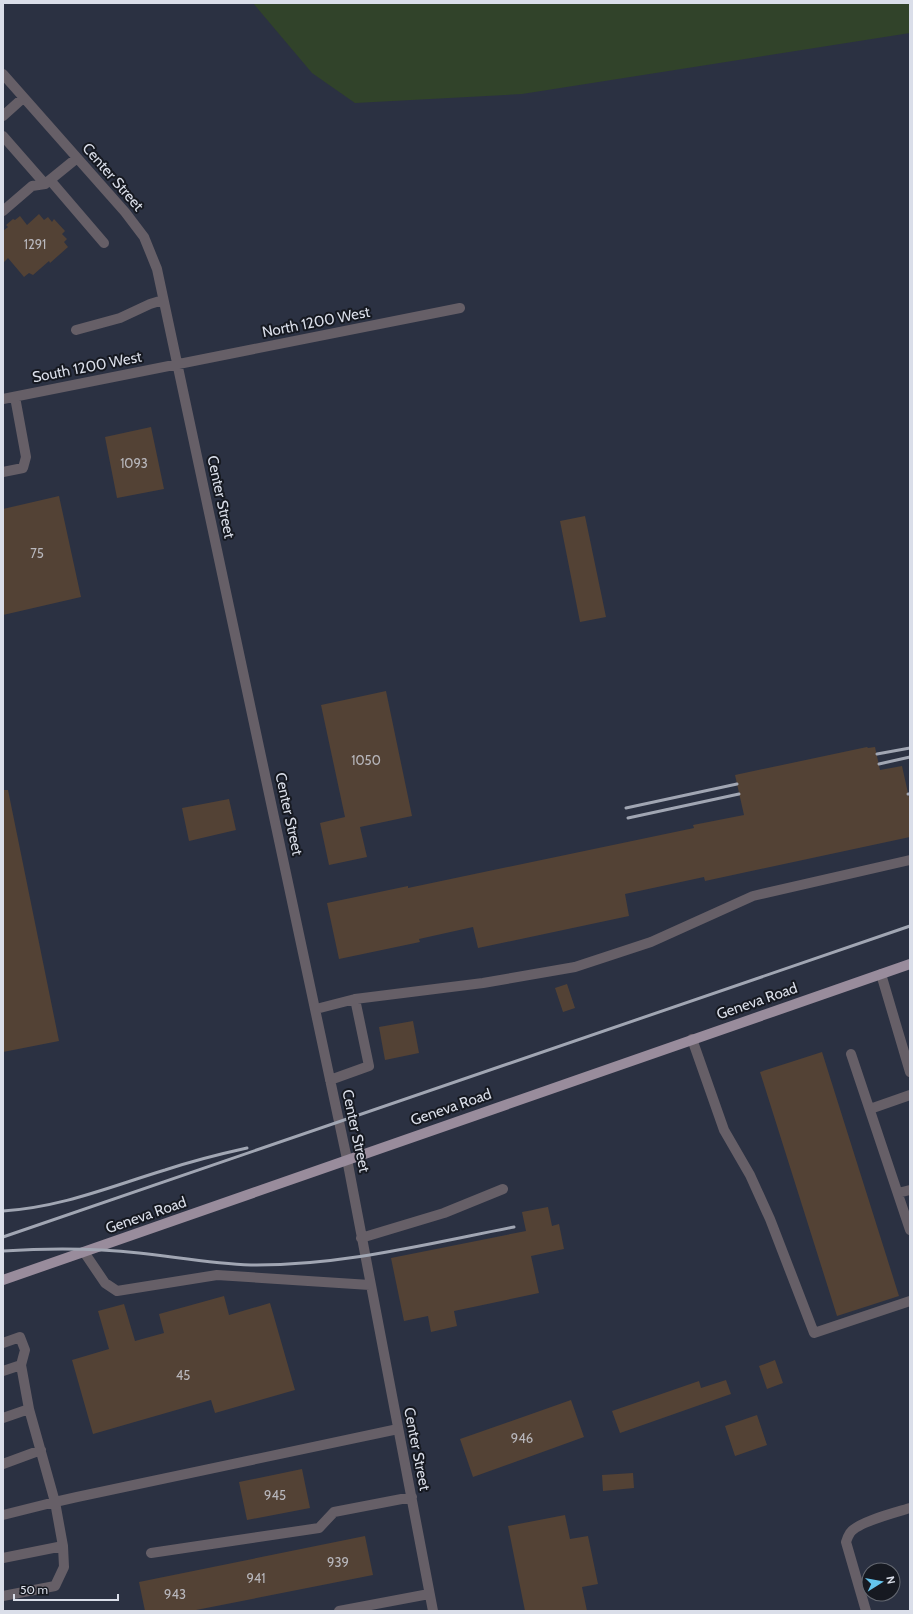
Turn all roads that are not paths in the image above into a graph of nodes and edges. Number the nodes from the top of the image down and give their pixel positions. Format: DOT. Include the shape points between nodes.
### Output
graph roads {
  1 [pos="3,74"];
  2 [pos="24,98"];
  3 [pos="3,116"];
  4 [pos="3,136"];
  5 [pos="77,158"];
  6 [pos="48,182"];
  7 [pos="3,211"];
  8 [pos="104,242"];
  9 [pos="164,300"];
  10 [pos="460,308"];
  11 [pos="76,330"];
  12 [pos="177,364"];
  13 [pos="15,396"];
  14 [pos="3,399"];
  15 [pos="3,472"];
  16 [pos="910,860"];
  17 [pos="910,964"];
  18 [pos="881,974"];
  19 [pos="355,999"];
  20 [pos="316,1009"];
  21 [pos="692,1039"];
  22 [pos="851,1054"];
  23 [pos="910,1072"];
  24 [pos="330,1080"];
  25 [pos="910,1095"];
  26 [pos="870,1109"];
  27 [pos="347,1160"];
  28 [pos="503,1189"];
  29 [pos="910,1190"];
  30 [pos="898,1193"];
  31 [pos="910,1230"];
  32 [pos="361,1238"];
  33 [pos="84,1252"];
  34 [pos="3,1280"];
  35 [pos="370,1285"];
  36 [pos="910,1301"];
  37 [pos="3,1343"];
  38 [pos="20,1365"];
  39 [pos="3,1371"];
  40 [pos="29,1409"];
  41 [pos="3,1418"];
  42 [pos="398,1429"];
  43 [pos="41,1450"];
  44 [pos="3,1464"];
  45 [pos="412,1497"];
  46 [pos="56,1502"];
  47 [pos="910,1508"];
  48 [pos="3,1515"];
  49 [pos="63,1546"];
  50 [pos="151,1553"];
  51 [pos="3,1558"];
  52 [pos="430,1594"];
  53 [pos="3,1596"];
  54 [pos="339,1611"];
  55 [pos="432,1611"];
  56 [pos="866,1611"];
  1 -- 2 [label="street, Center Street"];
  2 -- 3 [label="street"];
  2 -- 5 [label="street, Center Street"];
  4 -- 6 [label="street"];
  5 -- 6 [label="street"];
  5 -- 9 [label="street, Center Street" via="144,237 157,269"];
  6 -- 7 [label="street" via="32,186"];
  6 -- 8 [label="street"];
  9 -- 11 [label="street" via="120,318"];
  9 -- 12 [label="street, Center Street"];
  10 -- 12 [label="street, North 1200 West"];
  12 -- 13 [label="street, South 1200 West"];
  12 -- 20 [label="street, Center Street"];
  13 -- 14 [label="street, South 1200 West"];
  13 -- 15 [label="street" via="26,457 23,468"];
  16 -- 19 [label="street" via="753,896 651,942 575,967 483,983"];
  17 -- 18 [label="main road, Geneva Road"];
  18 -- 21 [label="main road, Geneva Road"];
  18 -- 23 [label="street"];
  19 -- 20 [label="street"];
  19 -- 24 [label="street" via="369,1066"];
  20 -- 24 [label="street, Center Street"];
  21 -- 27 [label="main road, Geneva Road"];
  21 -- 36 [label="street" via="724,1130 750,1175 770,1219 814,1333"];
  22 -- 26 [label="street"];
  24 -- 27 [label="street, Center Street"];
  25 -- 26 [label="street"];
  26 -- 30 [label="street"];
  27 -- 32 [label="street, Center Street"];
  27 -- 33 [label="main road, Geneva Road"];
  28 -- 32 [label="street" via="444,1213"];
  29 -- 30 [label="street"];
  30 -- 31 [label="street"];
  32 -- 35 [label="street, Center Street"];
  33 -- 34 [label="main road, Geneva Road"];
  33 -- 35 [label="street" via="105,1283 117,1291 217,1275"];
  35 -- 42 [label="street, Center Street"];
  37 -- 38 [label="street" via="20,1337 25,1350"];
  38 -- 39 [label="street"];
  38 -- 40 [label="street"];
  40 -- 41 [label="street"];
  40 -- 43 [label="street"];
  42 -- 45 [label="street, Center Street"];
  42 -- 46 [label="street"];
  43 -- 44 [label="street"];
  43 -- 46 [label="street"];
  45 -- 50 [label="street" via="334,1512 319,1528"];
  45 -- 52 [label="street, Center Street"];
  46 -- 48 [label="street"];
  46 -- 49 [label="street"];
  47 -- 56 [label="street" via="858,1526 850,1532 846,1542"];
  49 -- 51 [label="street"];
  49 -- 53 [label="street" via="64,1567 55,1586"];
  52 -- 54 [label="street"];
  52 -- 55 [label="street, Center Street"];
}
